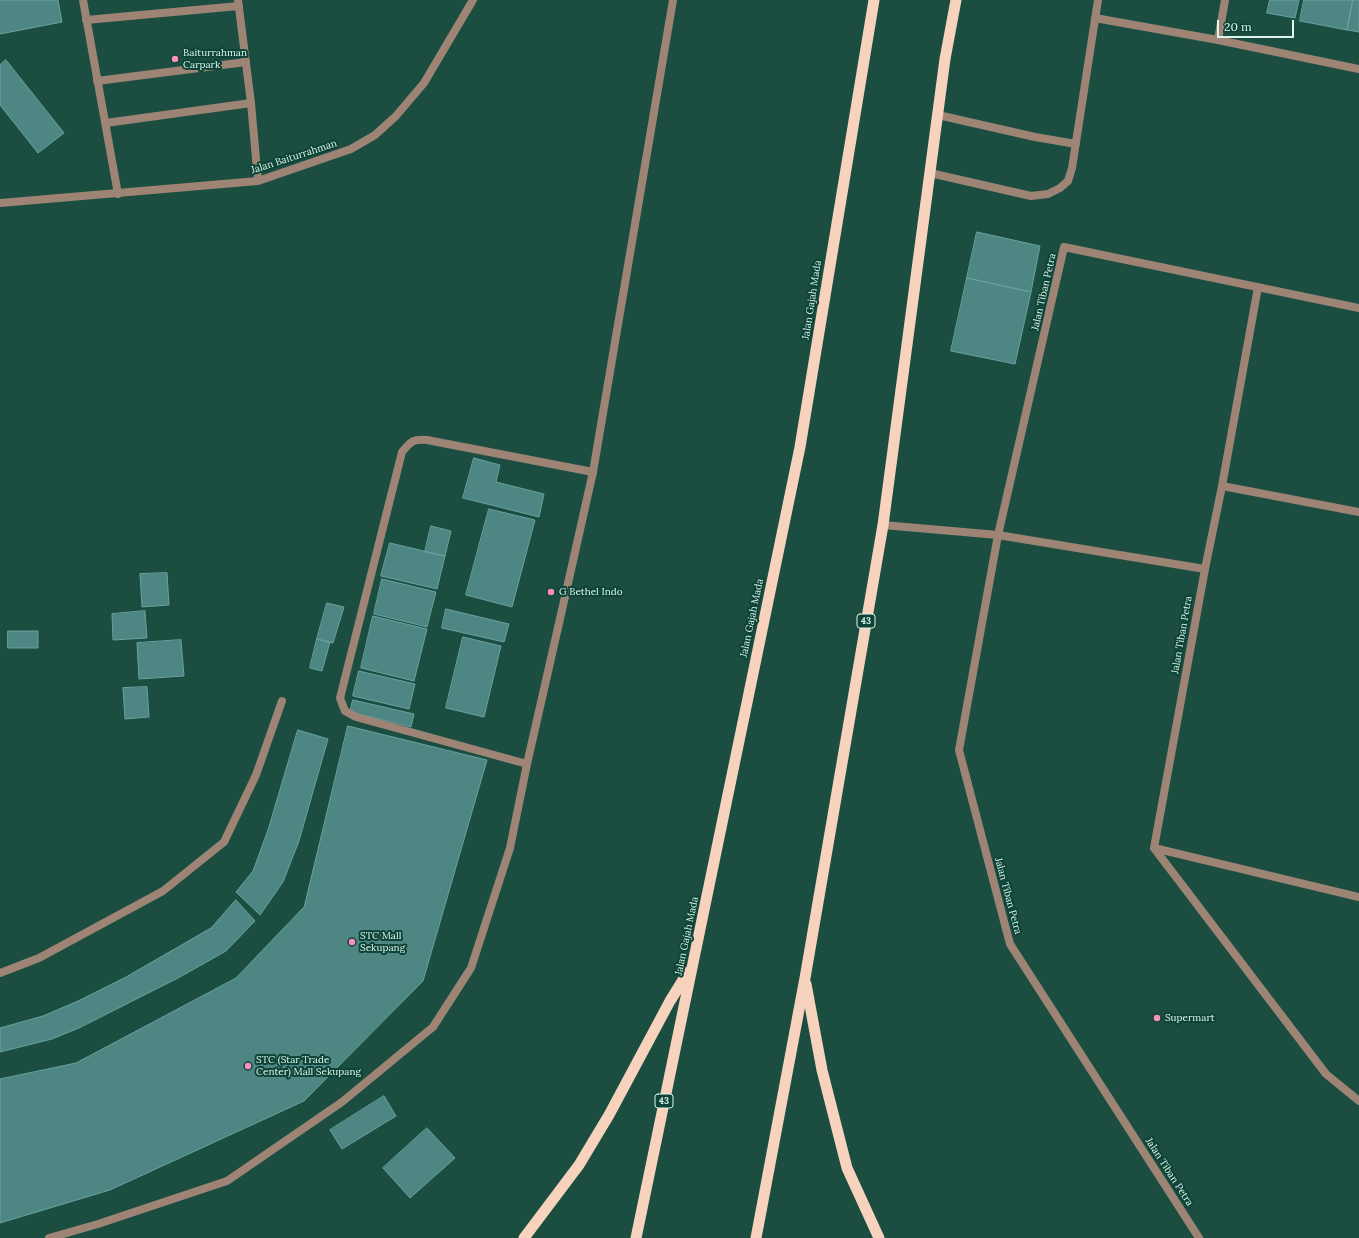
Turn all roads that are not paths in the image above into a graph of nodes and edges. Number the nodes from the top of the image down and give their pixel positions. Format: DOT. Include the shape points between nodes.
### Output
graph roads {
  1 [pos="83,0"];
  2 [pos="473,0"];
  3 [pos="673,0"];
  4 [pos="874,0"];
  5 [pos="956,0"];
  6 [pos="1098,0"];
  7 [pos="1225,0"];
  8 [pos="238,3"];
  9 [pos="1095,18"];
  10 [pos="86,20"];
  11 [pos="1218,40"];
  12 [pos="246,62"];
  13 [pos="1359,69"];
  14 [pos="98,81"];
  15 [pos="251,103"];
  16 [pos="938,115"];
  17 [pos="106,123"];
  18 [pos="1076,144"];
  19 [pos="930,173"];
  20 [pos="258,181"];
  21 [pos="118,194"];
  22 [pos="0,203"];
  23 [pos="1258,287"];
  24 [pos="1359,308"];
  25 [pos="593,472"];
  26 [pos="1222,486"];
  27 [pos="1359,512"];
  28 [pos="883,525"];
  29 [pos="998,535"];
  30 [pos="1205,568"];
  31 [pos="282,702"];
  32 [pos="526,764"];
  33 [pos="1154,848"];
  34 [pos="1359,897"];
  35 [pos="693,964"];
  36 [pos="0,973"];
  37 [pos="804,978"];
  38 [pos="1359,1101"];
  39 [pos="49,1238"];
  40 [pos="524,1238"];
  41 [pos="636,1238"];
  42 [pos="756,1238"];
  43 [pos="879,1238"];
  44 [pos="1200,1238"];
  1 -- 10 [label="street"];
  2 -- 20 [label="street, Jalan Baiturrahman" via="424,83 396,116 375,135 351,149"];
  3 -- 25 [label="street"];
  4 -- 35 [label="highway, Jalan Gajah Mada / 43" via="800,447"];
  5 -- 16 [label="highway, 43"];
  6 -- 9 [label="street"];
  7 -- 11 [label="street"];
  8 -- 10 [label="street"];
  8 -- 12 [label="street"];
  9 -- 11 [label="street"];
  9 -- 18 [label="street"];
  10 -- 14 [label="street"];
  11 -- 13 [label="street"];
  12 -- 14 [label="street"];
  12 -- 15 [label="street"];
  14 -- 17 [label="street"];
  15 -- 17 [label="street"];
  15 -- 20 [label="street"];
  16 -- 18 [label="street"];
  16 -- 19 [label="highway, 43"];
  17 -- 21 [label="street"];
  18 -- 19 [label="street" via="1068,181 1048,194 1031,196"];
  19 -- 28 [label="highway, 43"];
  20 -- 21 [label="street, Jalan Baiturrahman"];
  21 -- 22 [label="street, Jalan Baiturrahman"];
  23 -- 24 [label="street, Jalan Tiban Petra"];
  23 -- 26 [label="street, Jalan Tiban Petra"];
  23 -- 29 [label="street, Jalan Tiban Petra" via="1064,247"];
  25 -- 32 [label="street"];
  25 -- 32 [label="street" via="427,440 409,443 402,452 340,698 345,711 356,717"];
  26 -- 27 [label="street"];
  26 -- 30 [label="street, Jalan Tiban Petra"];
  28 -- 29 [label="street"];
  28 -- 37 [label="highway, 43"];
  29 -- 30 [label="street"];
  29 -- 44 [label="street, Jalan Tiban Petra" via="959,750 1010,944"];
  30 -- 33 [label="street, Jalan Tiban Petra"];
  31 -- 36 [label="street" via="256,775 224,842 163,891 38,958"];
  32 -- 39 [label="street" via="510,848 471,968 433,1028 342,1102 227,1182"];
  33 -- 34 [label="street"];
  33 -- 38 [label="street" via="1326,1074"];
  35 -- 40 [label="highway" via="579,1165"];
  35 -- 41 [label="highway, Jalan Gajah Mada / 43"];
  37 -- 42 [label="highway, 43"];
  37 -- 43 [label="highway" via="822,1070 847,1168"];
}
